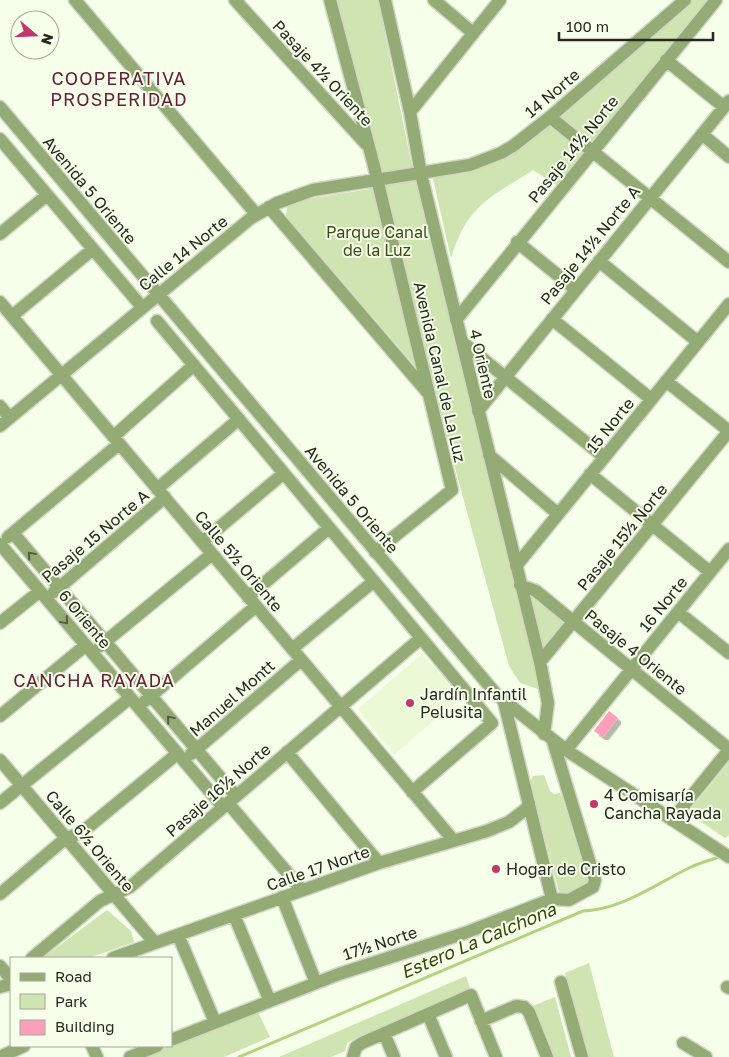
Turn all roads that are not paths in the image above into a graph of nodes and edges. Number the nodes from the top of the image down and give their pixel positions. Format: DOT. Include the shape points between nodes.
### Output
graph roads {
  1 [pos="75,0"];
  2 [pos="234,0"];
  3 [pos="330,0"];
  4 [pos="385,0"];
  5 [pos="434,0"];
  6 [pos="500,0"];
  7 [pos="685,0"];
  8 [pos="716,0"];
  9 [pos="473,33"];
  10 [pos="666,60"];
  11 [pos="726,104"];
  12 [pos="0,107"];
  13 [pos="410,112"];
  14 [pos="550,117"];
  15 [pos="702,134"];
  16 [pos="0,140"];
  17 [pos="368,146"];
  18 [pos="592,151"];
  19 [pos="729,157"];
  20 [pos="420,174"];
  21 [pos="376,180"];
  22 [pos="47,195"];
  23 [pos="650,198"];
  24 [pos="269,207"];
  25 [pos="256,214"];
  26 [pos="0,234"];
  27 [pos="518,242"];
  28 [pos="93,249"];
  29 [pos="599,261"];
  30 [pos="729,262"];
  31 [pos="575,289"];
  32 [pos="157,294"];
  33 [pos="729,304"];
  34 [pos="142,307"];
  35 [pos="4,310"];
  36 [pos="552,318"];
  37 [pos="456,320"];
  38 [pos="157,321"];
  39 [pos="462,342"];
  40 [pos="698,342"];
  41 [pos="194,365"];
  42 [pos="61,374"];
  43 [pos="504,376"];
  44 [pos="666,381"];
  45 [pos="430,395"];
  46 [pos="651,399"];
  47 [pos="0,406"];
  48 [pos="478,410"];
  49 [pos="239,419"];
  50 [pos="5,422"];
  51 [pos="729,431"];
  52 [pos="116,440"];
  53 [pos="489,455"];
  54 [pos="604,457"];
  55 [pos="284,474"];
  56 [pos="590,474"];
  57 [pos="161,493"];
  58 [pos="558,514"];
  59 [pos="652,525"];
  60 [pos="330,528"];
  61 [pos="13,533"];
  62 [pos="202,542"];
  63 [pos="0,544"];
  64 [pos="375,552"];
  65 [pos="212,554"];
  66 [pos="728,554"];
  67 [pos="516,566"];
  68 [pos="710,572"];
  69 [pos="374,581"];
  70 [pos="520,585"];
  71 [pos="59,588"];
  72 [pos="43,595"];
  73 [pos="252,602"];
  74 [pos="678,612"];
  75 [pos="573,622"];
  76 [pos="0,623"];
  77 [pos="421,638"];
  78 [pos="105,642"];
  79 [pos="89,649"];
  80 [pos="292,649"];
  81 [pos="729,653"];
  82 [pos="301,660"];
  83 [pos="540,662"];
  84 [pos="631,669"];
  85 [pos="150,696"];
  86 [pos="134,702"];
  87 [pos="504,702"];
  88 [pos="341,707"];
  89 [pos="0,716"];
  90 [pos="549,737"];
  91 [pos="196,750"];
  92 [pos="566,750"];
  93 [pos="729,750"];
  94 [pos="287,752"];
  95 [pos="180,757"];
  96 [pos="0,760"];
  97 [pos="21,785"];
  98 [pos="412,792"];
  99 [pos="229,802"];
  100 [pos="0,803"];
  101 [pos="529,803"];
  102 [pos="672,820"];
  103 [pos="66,838"];
  104 [pos="454,841"];
  105 [pos="729,857"];
  106 [pos="379,863"];
  107 [pos="302,890"];
  108 [pos="0,894"];
  109 [pos="114,894"];
  110 [pos="282,898"];
  111 [pos="552,899"];
  112 [pos="234,914"];
  113 [pos="178,935"];
  114 [pos="155,944"];
  115 [pos="33,957"];
  116 [pos="120,957"];
  117 [pos="0,966"];
  118 [pos="10,978"];
  119 [pos="561,982"];
  120 [pos="316,983"];
  121 [pos="270,1000"];
  122 [pos="428,1014"];
  123 [pos="481,1021"];
  124 [pos="215,1022"];
  125 [pos="384,1033"];
  126 [pos="172,1040"];
  127 [pos="683,1043"];
  128 [pos="21,1047"];
  129 [pos="155,1047"];
  130 [pos="2,1054"];
  131 [pos="352,1055"];
  132 [pos="130,1057"];
  133 [pos="394,1057"];
  134 [pos="446,1057"];
  135 [pos="496,1057"];
  136 [pos="547,1057"];
  137 [pos="582,1057"];
  138 [pos="706,1057"];
  1 -- 25 [label="street"];
  2 -- 17 [label="street, Pasaje 4½ Oriente"];
  3 -- 17 [label="street, Avenida Canal de La Luz"];
  4 -- 13 [label="street, 4 Oriente"];
  5 -- 9 [label="street"];
  6 -- 9 [label="street"];
  7 -- 14 [label="street, 14 Norte"];
  8 -- 10 [label="street, Pasaje 14½ Norte"];
  9 -- 13 [label="street"];
  10 -- 11 [label="street"];
  10 -- 18 [label="street, Pasaje 14½ Norte"];
  11 -- 15 [label="street, Pasaje 14½ Norte A"];
  12 -- 32 [label="street, Avenida 5 Oriente"];
  13 -- 20 [label="street, 4 Oriente"];
  14 -- 18 [label="street"];
  14 -- 20 [label="street, 14 Norte" via="501,154 470,165"];
  15 -- 19 [label="street"];
  15 -- 23 [label="street, Pasaje 14½ Norte A"];
  16 -- 22 [label="street"];
  17 -- 21 [label="street, Avenida Canal de La Luz"];
  18 -- 23 [label="street"];
  18 -- 27 [label="street, Pasaje 14½ Norte"];
  20 -- 21 [label="street, Calle 14 Norte"];
  20 -- 37 [label="street, 4 Oriente"];
  21 -- 24 [label="street, Calle 14 Norte" via="313,190"];
  21 -- 45 [label="street, Avenida Canal de La Luz"];
  22 -- 26 [label="street"];
  22 -- 28 [label="street"];
  23 -- 29 [label="street, Pasaje 14½ Norte A"];
  23 -- 30 [label="street"];
  24 -- 25 [label="street, Calle 14 Norte"];
  24 -- 45 [label="street"];
  25 -- 32 [label="street, Calle 14 Norte"];
  27 -- 31 [label="street"];
  27 -- 37 [label="street, Pasaje 14½ Norte"];
  28 -- 34 [label="street"];
  28 -- 35 [label="street"];
  29 -- 31 [label="street, Pasaje 14½ Norte A"];
  29 -- 40 [label="street"];
  31 -- 36 [label="street, Pasaje 14½ Norte A"];
  32 -- 34 [label="street, Calle 14 Norte"];
  32 -- 64 [label="street, Avenida 5 Oriente"];
  33 -- 40 [label="street, 15 Norte"];
  34 -- 42 [label="street, Calle 14 Norte"];
  35 -- 42 [label="street, Calle 5½ Oriente"];
  36 -- 43 [label="street, Pasaje 14½ Norte A"];
  36 -- 46 [label="street"];
  37 -- 39 [label="street, 4 Oriente"];
  38 -- 41 [label="street"];
  39 -- 43 [label="street"];
  39 -- 48 [label="street, 4 Oriente"];
  40 -- 44 [label="street, 15 Norte"];
  41 -- 49 [label="street"];
  41 -- 52 [label="street"];
  42 -- 50 [label="street, Calle 14 Norte"];
  42 -- 52 [label="street, Calle 5½ Oriente"];
  43 -- 48 [label="street, Pasaje 14½ Norte A"];
  43 -- 54 [label="street"];
  44 -- 46 [label="street, 15 Norte"];
  44 -- 51 [label="street"];
  45 -- 64 [label="street, Avenida Canal de La Luz" via="452,490"];
  46 -- 54 [label="street, 15 Norte"];
  47 -- 50 [label="street"];
  48 -- 53 [label="street, 4 Oriente"];
  49 -- 55 [label="street"];
  49 -- 57 [label="street, Pasaje 15 Norte A"];
  51 -- 59 [label="street, Pasaje 15½ Norte"];
  52 -- 57 [label="street, Calle 5½ Oriente"];
  52 -- 61 [label="street"];
  53 -- 58 [label="street"];
  53 -- 67 [label="street, 4 Oriente"];
  54 -- 56 [label="street, 15 Norte"];
  55 -- 60 [label="street"];
  55 -- 62 [label="street"];
  56 -- 58 [label="street, 15 Norte"];
  56 -- 59 [label="street"];
  57 -- 62 [label="street, Calle 5½ Oriente"];
  57 -- 71 [label="street, Pasaje 15 Norte A"];
  58 -- 67 [label="street, 15 Norte"];
  59 -- 68 [label="street"];
  59 -- 75 [label="street, Pasaje 15½ Norte"];
  60 -- 69 [label="street"];
  60 -- 73 [label="street"];
  61 -- 63 [label="street"];
  71 -- 61 [label="street, 6 Oriente, one-way"];
  62 -- 65 [label="street, Calle 5½ Oriente"];
  63 -- 72 [label="street, 6 Oriente"];
  64 -- 87 [label="street, Avenida 5 Oriente"];
  65 -- 73 [label="street, Calle 5½ Oriente"];
  65 -- 78 [label="street"];
  66 -- 68 [label="street, 16 Norte"];
  67 -- 70 [label="street, 4 Oriente"];
  68 -- 74 [label="street, 16 Norte"];
  69 -- 77 [label="street"];
  69 -- 80 [label="street"];
  70 -- 75 [label="street, Pasaje 4 Oriente" via="536,591"];
  70 -- 83 [label="street, 4 Oriente"];
  71 -- 72 [label="street, Pasaje 15 Norte A"];
  71 -- 78 [label="street, 6 Oriente"];
  72 -- 76 [label="street, Pasaje 15 Norte A"];
  72 -- 79 [label="street, 6 Oriente, one-way"];
  73 -- 80 [label="street, Calle 5½ Oriente"];
  73 -- 85 [label="street"];
  74 -- 81 [label="street"];
  74 -- 84 [label="street, 16 Norte"];
  75 -- 83 [label="street, Pasaje 15½ Norte"];
  75 -- 84 [label="street, Pasaje 4 Oriente"];
  77 -- 88 [label="street, Pasaje 16½ Norte"];
  77 -- 98 [label="street" via="492,723"];
  78 -- 79 [label="street"];
  78 -- 85 [label="street, 6 Oriente"];
  79 -- 86 [label="street, 6 Oriente"];
  79 -- 89 [label="street"];
  80 -- 82 [label="street, Calle 5½ Oriente"];
  82 -- 88 [label="street, Calle 5½ Oriente"];
  82 -- 91 [label="street, Manuel Montt"];
  83 -- 90 [label="street, 4 Oriente" via="548,703"];
  84 -- 92 [label="street, 16 Norte"];
  84 -- 93 [label="street, Pasaje 4 Oriente"];
  85 -- 86 [label="street"];
  91 -- 85 [label="street, 6 Oriente, one-way"];
  86 -- 95 [label="street, 6 Oriente"];
  86 -- 97 [label="street"];
  87 -- 90 [label="street, Avenida 5 Oriente"];
  87 -- 101 [label="street"];
  88 -- 94 [label="street, Pasaje 16½ Norte"];
  88 -- 98 [label="street, Calle 5½ Oriente"];
  90 -- 92 [label="street, Avenida 5 Oriente"];
  90 -- 111 [label="street, 17½ Norte" via="595,880 593,887 569,900"];
  91 -- 95 [label="street, Manuel Montt"];
  91 -- 99 [label="street, 6 Oriente"];
  92 -- 102 [label="street, Avenida 5 Oriente"];
  93 -- 102 [label="street"];
  94 -- 99 [label="street, Pasaje 16½ Norte"];
  94 -- 106 [label="street"];
  95 -- 99 [label="street, 6 Oriente"];
  95 -- 103 [label="street, Manuel Montt" via="81,834"];
  96 -- 97 [label="street, Calle 6½ Oriente"];
  97 -- 100 [label="street"];
  97 -- 103 [label="street, Calle 6½ Oriente"];
  98 -- 104 [label="street, Calle 5½ Oriente"];
  99 -- 107 [label="street, 6 Oriente"];
  99 -- 109 [label="street, Pasaje 16½ Norte" via="130,887"];
  101 -- 104 [label="street, Calle 17 Norte" via="518,816 498,827"];
  101 -- 111 [label="street"];
  102 -- 105 [label="street, Avenida 5 Oriente"];
  103 -- 108 [label="street, Manuel Montt"];
  103 -- 109 [label="street, Calle 6½ Oriente"];
  104 -- 106 [label="street, Calle 17 Norte"];
  106 -- 107 [label="street, Calle 17 Norte"];
  107 -- 110 [label="street, Calle 17 Norte"];
  109 -- 114 [label="street, Calle 6½ Oriente"];
  109 -- 115 [label="street, Pasaje 16½ Norte" via="100,901"];
  110 -- 112 [label="street, Calle 17 Norte"];
  110 -- 120 [label="street"];
  111 -- 120 [label="street, 17½ Norte" via="465,933"];
  112 -- 113 [label="street, Calle 17 Norte"];
  112 -- 121 [label="street"];
  113 -- 114 [label="street, Calle 17 Norte"];
  113 -- 124 [label="street"];
  114 -- 116 [label="street, Calle 17 Norte"];
  117 -- 118 [label="street"];
  119 -- 137 [label="street"];
  120 -- 121 [label="street, 17½ Norte"];
  121 -- 124 [label="street, 17½ Norte"];
  122 -- 123 [label="street" via="471,995"];
  122 -- 125 [label="street"];
  122 -- 134 [label="street"];
  123 -- 135 [label="street"];
  123 -- 136 [label="street" via="516,1006 524,1006"];
  124 -- 126 [label="street, 17½ Norte"];
  125 -- 131 [label="street" via="359,1045"];
  125 -- 133 [label="street"];
  127 -- 138 [label="street"];
  128 -- 130 [label="street"];
  129 -- 132 [label="street"];
}
